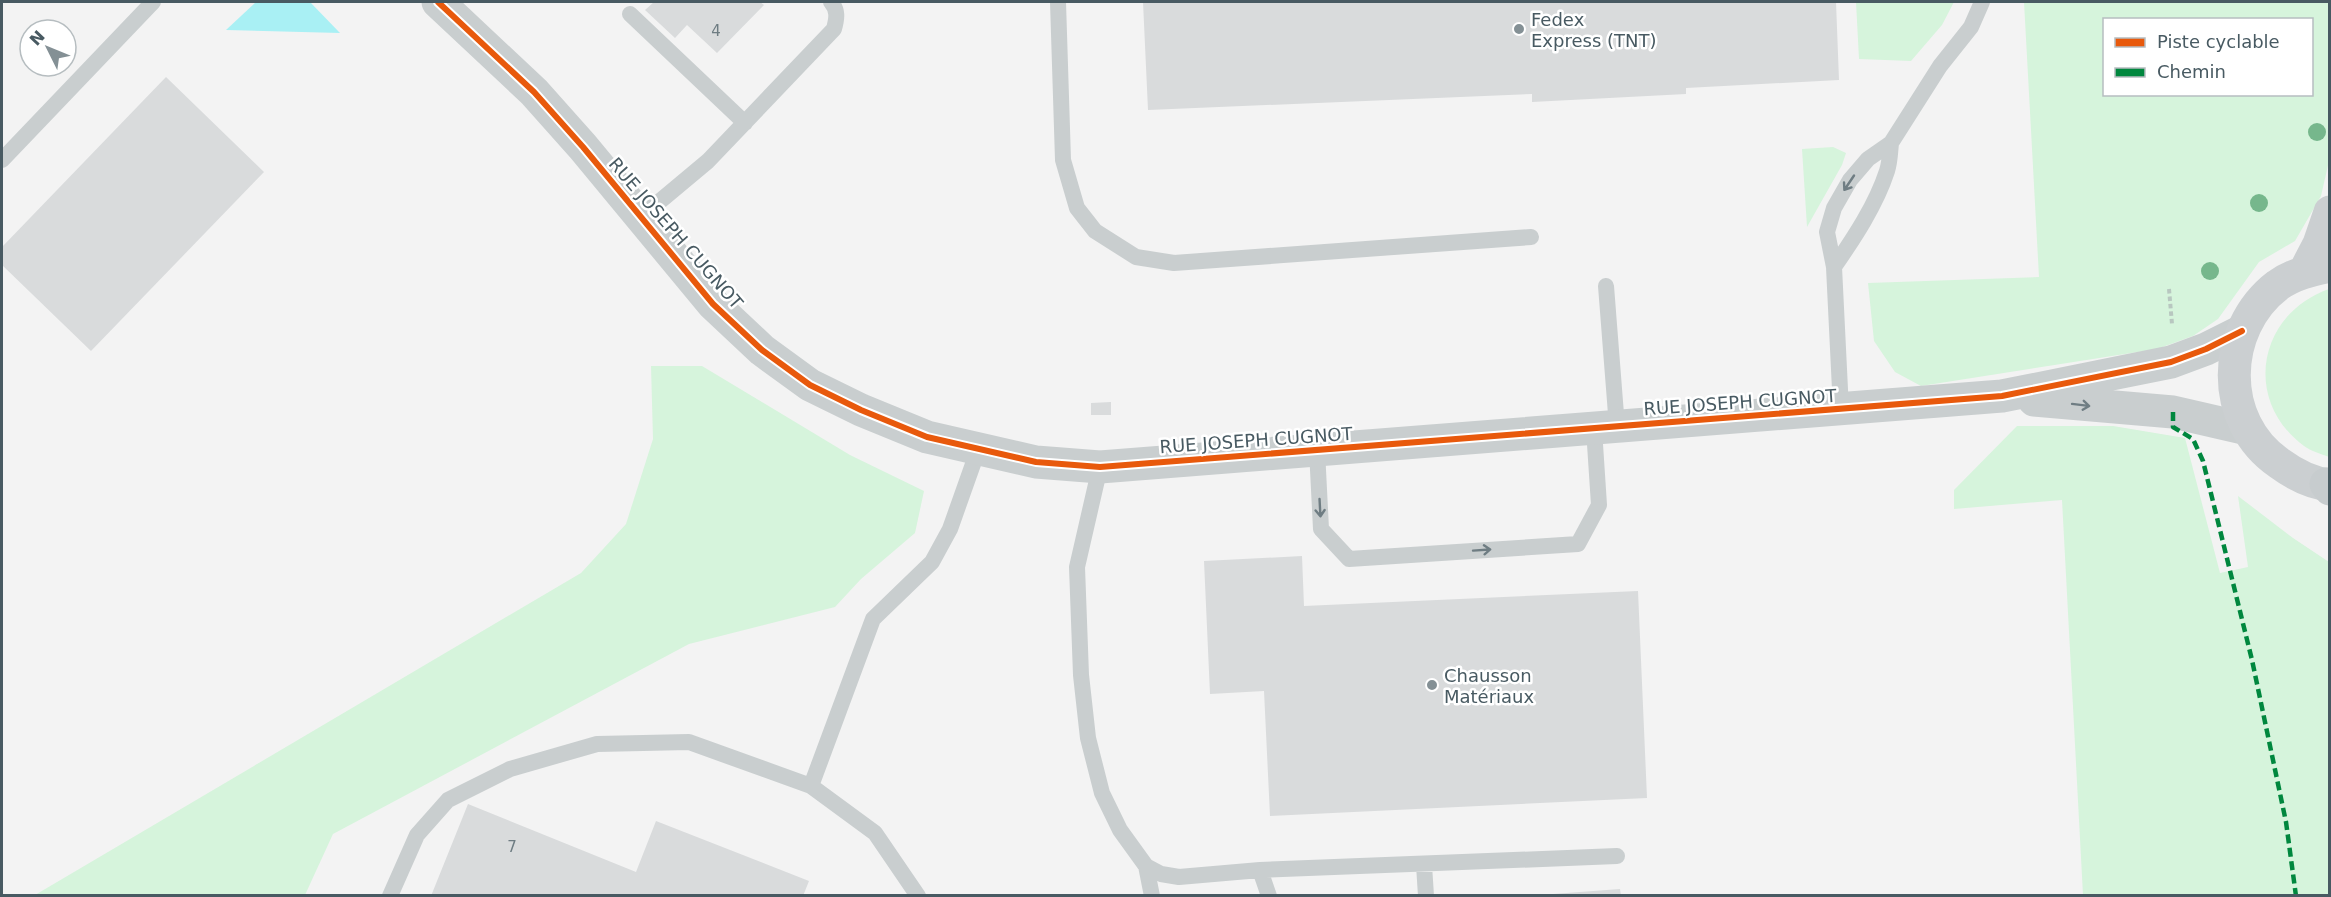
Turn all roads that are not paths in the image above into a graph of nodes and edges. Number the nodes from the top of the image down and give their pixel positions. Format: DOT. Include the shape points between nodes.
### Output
graph roads {
  1 [pos="153,2"];
  2 [pos="438,2"];
  3 [pos="831,2"];
  4 [pos="1058,2"];
  5 [pos="1982,2"];
  6 [pos="630,14"];
  7 [pos="745,123"];
  8 [pos="1891,143"];
  9 [pos="2,160"];
  10 [pos="2330,212"];
  11 [pos="641,217"];
  12 [pos="1531,237"];
  13 [pos="1834,267"];
  14 [pos="2317,268"];
  15 [pos="1606,286"];
  16 [pos="2242,331"];
  17 [pos="2002,396"];
  18 [pos="1841,410"];
  19 [pos="1605,428"];
  20 [pos="2247,429"];
  21 [pos="978,450"];
  22 [pos="1317,450"];
  23 [pos="1100,467"];
  24 [pos="2328,486"];
  25 [pos="811,786"];
  26 [pos="1617,856"];
  27 [pos="1424,865"];
  28 [pos="1146,866"];
  29 [pos="1260,870"];
  30 [pos="390,896"];
  31 [pos="918,896"];
  32 [pos="1152,896"];
  33 [pos="1269,896"];
  34 [pos="1426,896"];
  1 -- 9 [label="lane"];
  2 -- 11 [label="street, RUE JOSEPH CUGNOT" via="534,92"];
  3 -- 7 [label="lane" via="836,7 834,29"];
  4 -- 12 [label="lane" via="1063,160 1077,208 1095,231 1136,257 1174,263"];
  5 -- 8 [label="lane" via="1971,27 1940,66"];
  6 -- 7 [label="lane"];
  7 -- 11 [label="lane" via="708,161"];
  8 -- 13 [label="lane" via="1888,169 1878,192"];
  8 -- 13 [label="lane, one-way" via="1868,159 1834,208 1827,232"];
  10 -- 14 [label="main road" via="2319,244"];
  11 -- 21 [label="street, RUE JOSEPH CUGNOT" via="713,304 762,351 810,385 927,436"];
  13 -- 18 [label="lane"];
  14 -- 16 [label="main road" via="2279,285 2257,305"];
  15 -- 19 [label="lane"];
  16 -- 17 [label="street, RUE JOSEPH CUGNOT" via="2171,362"];
  16 -- 20 [label="main road" via="2234,363 2235,397"];
  17 -- 18 [label="street, RUE JOSEPH CUGNOT"];
  17 -- 20 [label="street, RUE JOSEPH CUGNOT, one-way" via="2173,412"];
  18 -- 19 [label="street, RUE JOSEPH CUGNOT"];
  19 -- 22 [label="street, RUE JOSEPH CUGNOT"];
  22 -- 19 [label="lane, one-way" via="1320,529 1349,559 1578,544 1599,505"];
  20 -- 24 [label="main road" via="2267,455 2294,474"];
  21 -- 23 [label="street, RUE JOSEPH CUGNOT" via="1036,462"];
  21 -- 25 [label="lane" via="950,529 932,562 873,619"];
  22 -- 23 [label="street, RUE JOSEPH CUGNOT"];
  23 -- 28 [label="lane" via="1077,567 1088,738 1102,793 1119,830"];
  25 -- 30 [label="lane" via="689,742 597,744 510,769 448,800 417,835"];
  25 -- 31 [label="lane" via="875,833"];
  26 -- 27 [label="lane"];
  27 -- 29 [label="lane"];
  27 -- 34 [label="lane"];
  28 -- 29 [label="lane" via="1161,874 1179,876"];
  28 -- 32 [label="lane"];
  29 -- 33 [label="lane"];
}
